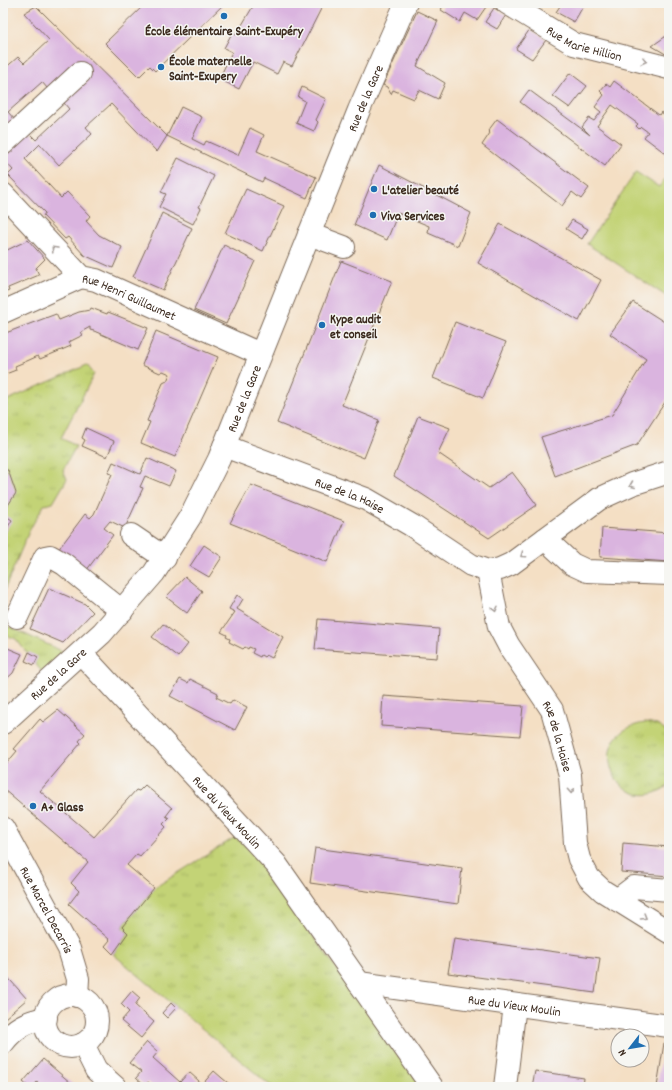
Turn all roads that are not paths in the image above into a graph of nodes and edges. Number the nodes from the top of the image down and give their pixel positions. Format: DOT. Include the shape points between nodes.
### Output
graph roads {
  1 [pos="506,3"];
  2 [pos="400,8"];
  3 [pos="669,68"];
  4 [pos="80,73"];
  5 [pos="3,144"];
  6 [pos="3,194"];
  7 [pos="309,234"];
  8 [pos="344,247"];
  9 [pos="81,277"];
  10 [pos="3,312"];
  11 [pos="260,354"];
  12 [pos="224,446"];
  13 [pos="669,472"];
  14 [pos="131,535"];
  15 [pos="545,539"];
  16 [pos="165,558"];
  17 [pos="488,571"];
  18 [pos="669,574"];
  19 [pos="122,611"];
  20 [pos="17,618"];
  21 [pos="81,653"];
  22 [pos="3,723"];
  23 [pos="3,828"];
  24 [pos="669,890"];
  25 [pos="617,900"];
  26 [pos="669,932"];
  27 [pos="359,983"];
  28 [pos="77,996"];
  29 [pos="515,1005"];
  30 [pos="46,1018"];
  31 [pos="669,1026"];
  32 [pos="3,1044"];
  33 [pos="83,1044"];
  34 [pos="115,1087"];
  35 [pos="432,1087"];
  36 [pos="505,1087"];
  1 -- 3 [label="street, Rue Marie Hillion, one-way" via="574,44"];
  2 -- 7 [label="street, Rue de la Gare"];
  4 -- 5 [label="street"];
  9 -- 6 [label="street, Rue Henri Guillaumet, one-way"];
  7 -- 8 [label="street"];
  7 -- 11 [label="street, Rue de la Gare"];
  9 -- 10 [label="street"];
  9 -- 11 [label="street, Rue Henri Guillaumet" via="96,280"];
  11 -- 12 [label="street, Rue de la Gare"];
  12 -- 16 [label="street, Rue de la Gare" via="190,517"];
  12 -- 17 [label="street, Rue de la Haise" via="366,499 471,565"];
  13 -- 15 [label="street, one-way" via="598,499"];
  14 -- 16 [label="street"];
  15 -- 17 [label="street, one-way" via="500,570"];
  15 -- 18 [label="street" via="572,564 587,571"];
  16 -- 19 [label="street, Rue de la Gare"];
  17 -- 25 [label="street, Rue de la Haise, one-way" via="499,627 552,710 570,775 575,843 579,860 589,878 602,891"];
  19 -- 20 [label="street" via="64,564 50,556 45,557"];
  19 -- 21 [label="street, Rue de la Gare"];
  21 -- 22 [label="street, Rue de la Gare"];
  21 -- 27 [label="street, Rue du Vieux Moulin" via="276,864"];
  23 -- 28 [label="street, Rue Marcel Decarris" via="69,949 78,978"];
  24 -- 25 [label="street" via="634,887"];
  25 -- 26 [label="street, Rue de la Haise, one-way"];
  27 -- 29 [label="street, Rue du Vieux Moulin"];
  27 -- 35 [label="street, Rue du Vieux Moulin"];
  28 -- 30 [label="street" via="70,995 58,999 52,1004"];
  28 -- 33 [label="street" via="90,1003 97,1018 94,1033"];
  29 -- 31 [label="street, Rue du Vieux Moulin"];
  29 -- 36 [label="street"];
  30 -- 32 [label="street" via="23,1025 10,1034"];
  30 -- 33 [label="street" via="49,1034 60,1044"];
  33 -- 34 [label="street" via="96,1070"];
}
